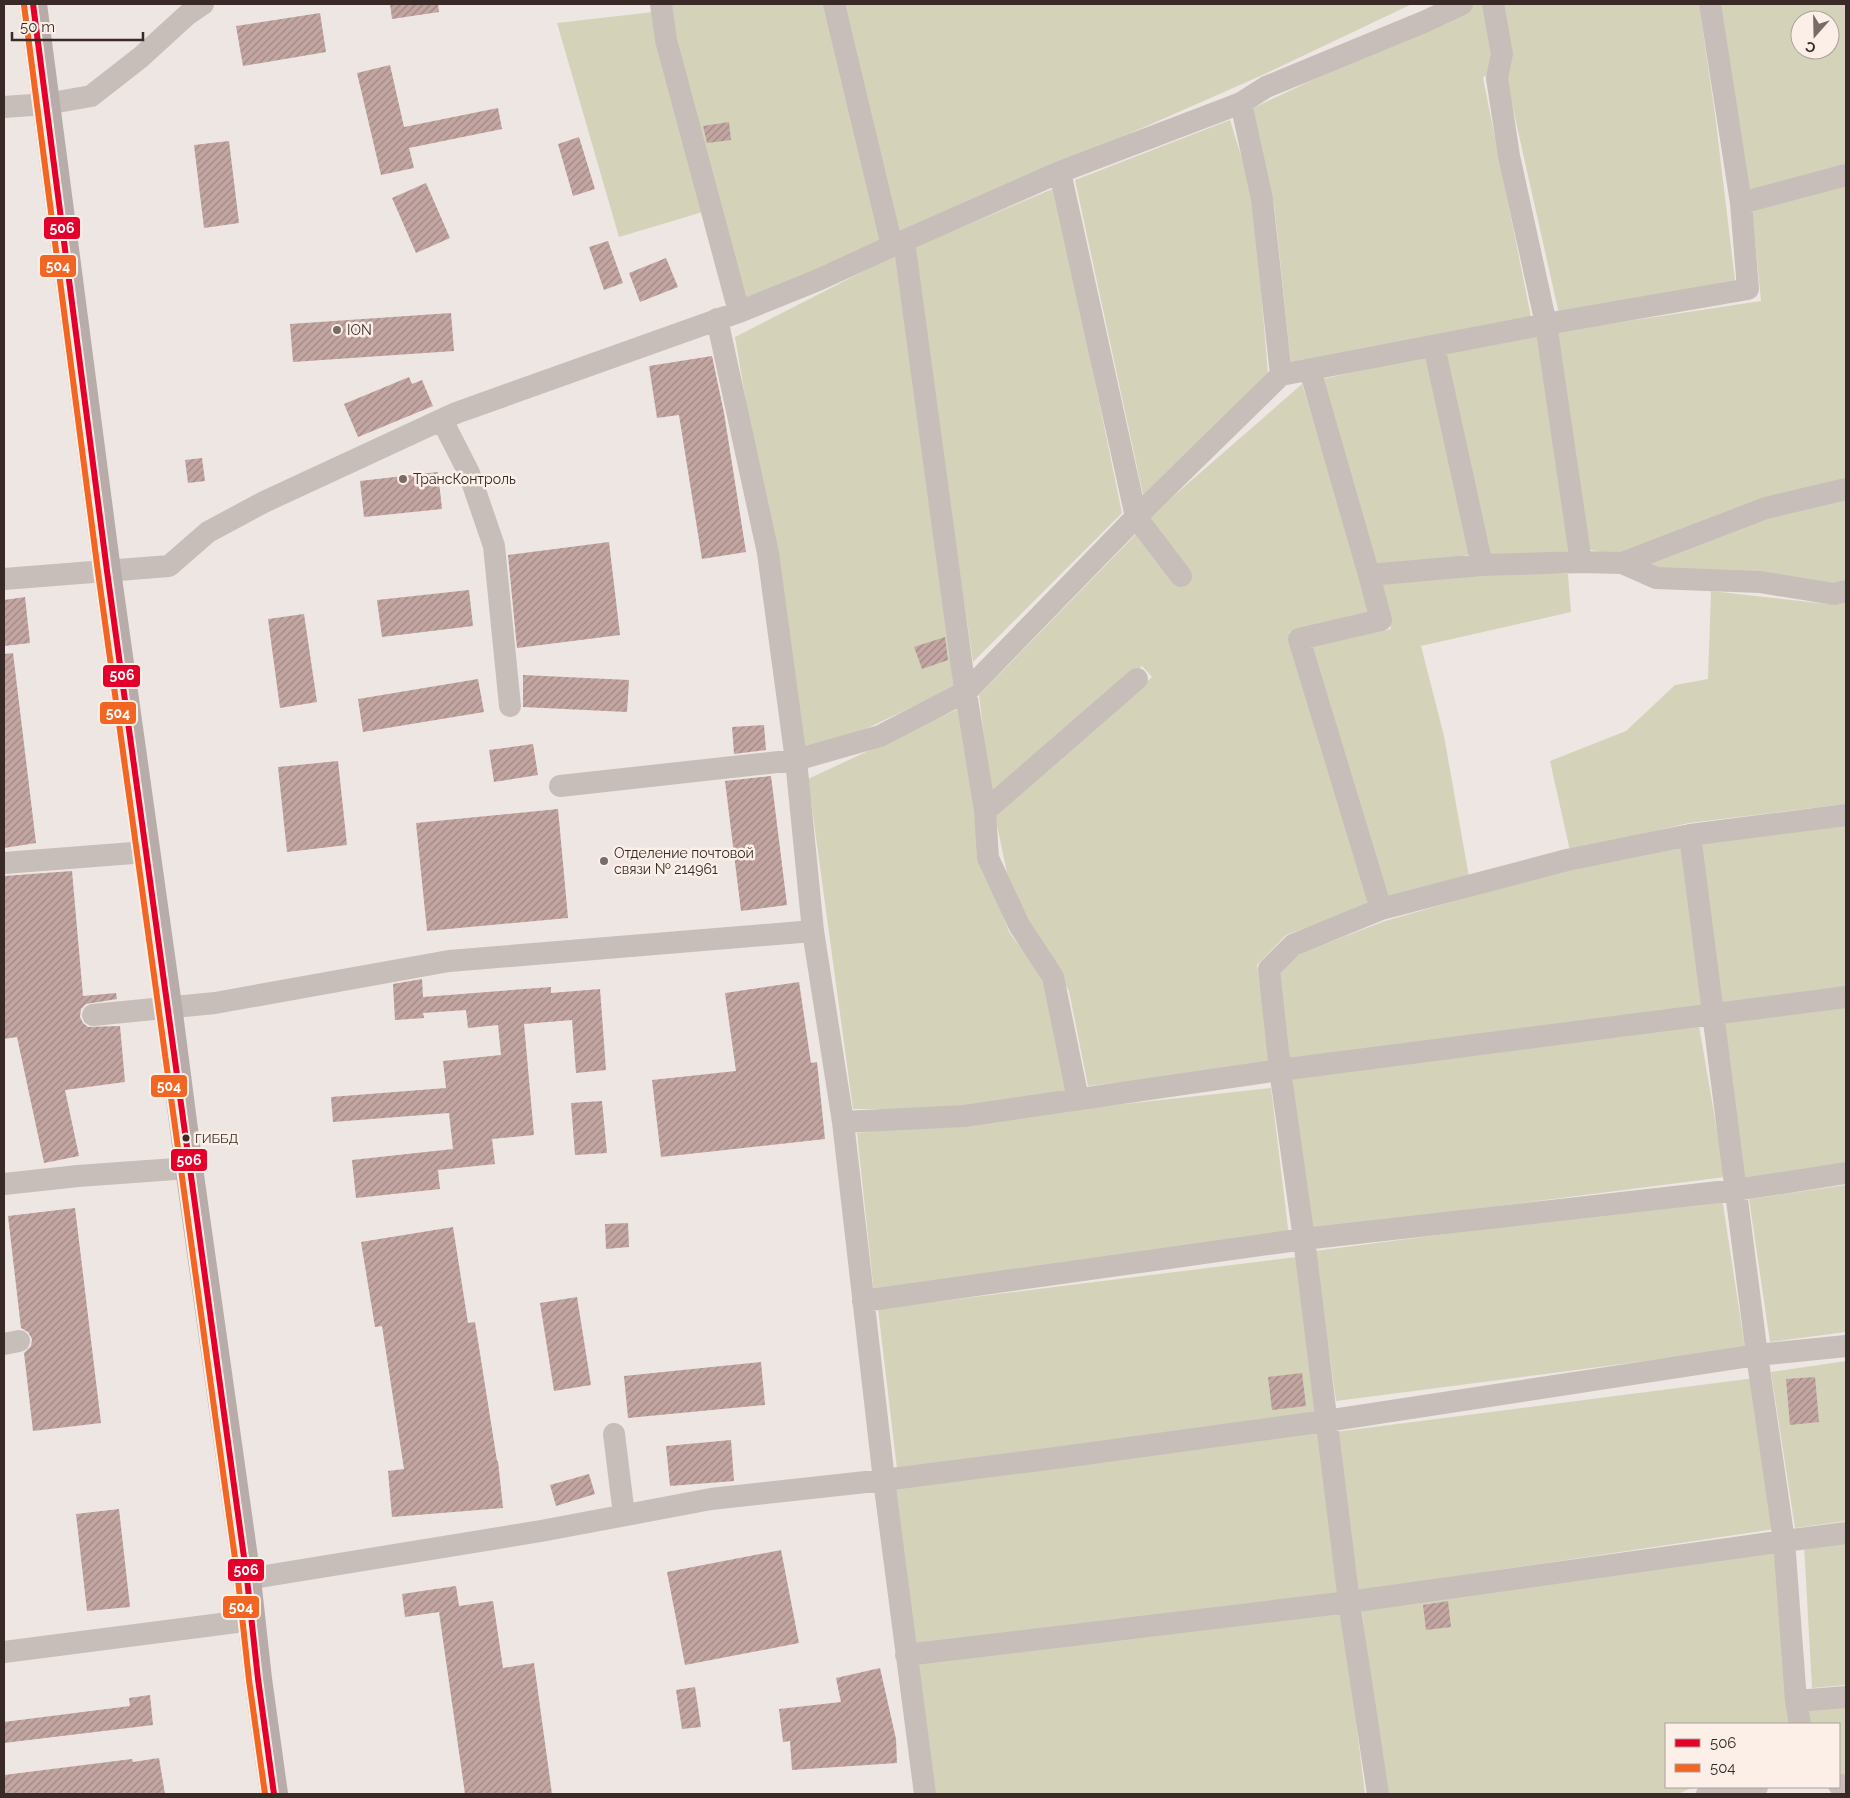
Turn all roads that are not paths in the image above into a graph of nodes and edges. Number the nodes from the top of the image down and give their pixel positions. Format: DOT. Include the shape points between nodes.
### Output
graph roads {
  1 [pos="34,4"];
  2 [pos="203,4"];
  3 [pos="660,4"];
  4 [pos="834,4"];
  5 [pos="1462,4"];
  6 [pos="1493,4"];
  7 [pos="1710,4"];
  8 [pos="46,104"];
  9 [pos="1242,104"];
  10 [pos="4,107"];
  11 [pos="1060,172"];
  12 [pos="1846,175"];
  13 [pos="1741,203"];
  14 [pos="898,243"];
  15 [pos="739,312"];
  16 [pos="717,319"];
  17 [pos="1546,324"];
  18 [pos="1434,346"];
  19 [pos="1310,370"];
  20 [pos="1282,375"];
  21 [pos="442,420"];
  22 [pos="1846,489"];
  23 [pos="1136,517"];
  24 [pos="1581,562"];
  25 [pos="1622,563"];
  26 [pos="1482,565"];
  27 [pos="107,571"];
  28 [pos="1369,575"];
  29 [pos="1181,576"];
  30 [pos="4,579"];
  31 [pos="1846,591"];
  32 [pos="1137,679"];
  33 [pos="966,691"];
  34 [pos="510,706"];
  35 [pos="796,760"];
  36 [pos="560,786"];
  37 [pos="985,811"];
  38 [pos="1846,816"];
  39 [pos="1690,835"];
  40 [pos="146,852"];
  41 [pos="4,863"];
  42 [pos="1381,909"];
  43 [pos="813,931"];
  44 [pos="1846,997"];
  45 [pos="168,1006"];
  46 [pos="93,1015"];
  47 [pos="1714,1015"];
  48 [pos="1280,1070"];
  49 [pos="1078,1099"];
  50 [pos="843,1122"];
  51 [pos="189,1168"];
  52 [pos="1846,1174"];
  53 [pos="4,1184"];
  54 [pos="1736,1190"];
  55 [pos="1304,1239"];
  56 [pos="863,1301"];
  57 [pos="1846,1346"];
  58 [pos="1757,1355"];
  59 [pos="1326,1421"];
  60 [pos="614,1434"];
  61 [pos="884,1480"];
  62 [pos="624,1515"];
  63 [pos="1846,1533"];
  64 [pos="1784,1541"];
  65 [pos="247,1579"];
  66 [pos="1349,1602"];
  67 [pos="252,1620"];
  68 [pos="4,1652"];
  69 [pos="906,1655"];
  70 [pos="1846,1697"];
  71 [pos="1796,1701"];
  72 [pos="1800,1723"];
  73 [pos="1750,1788"];
  74 [pos="274,1794"];
  75 [pos="925,1794"];
  76 [pos="1378,1794"];
  77 [pos="1707,1794"];
  1 -- 8 [label="main road"];
  2 -- 8 [label="street" via="91,96"];
  3 -- 15 [label="street" via="666,40"];
  4 -- 14 [label="street"];
  5 -- 9 [label="street" via="1266,87"];
  6 -- 17 [label="street" via="1502,54 1497,78 1509,156"];
  7 -- 13 [label="street"];
  8 -- 10 [label="street"];
  8 -- 27 [label="main road"];
  9 -- 11 [label="street"];
  9 -- 20 [label="street" via="1262,199"];
  11 -- 14 [label="street"];
  11 -- 23 [label="street"];
  12 -- 13 [label="street"];
  13 -- 17 [label="street" via="1748,289"];
  14 -- 15 [label="street"];
  14 -- 33 [label="street"];
  15 -- 16 [label="street"];
  16 -- 21 [label="street"];
  16 -- 35 [label="street" via="768,553"];
  17 -- 18 [label="street"];
  17 -- 24 [label="street"];
  18 -- 19 [label="street"];
  18 -- 26 [label="street"];
  19 -- 20 [label="street"];
  19 -- 28 [label="street"];
  20 -- 23 [label="street"];
  21 -- 27 [label="street" via="264,502 208,532 169,566"];
  21 -- 34 [label="street" via="469,473 494,546"];
  22 -- 25 [label="street" via="1766,508"];
  23 -- 29 [label="street"];
  23 -- 33 [label="street"];
  24 -- 25 [label="street"];
  24 -- 26 [label="street"];
  25 -- 31 [label="street" via="1656,578 1760,582 1834,594"];
  26 -- 28 [label="street"];
  27 -- 30 [label="street"];
  27 -- 40 [label="main road"];
  28 -- 42 [label="street" via="1381,620 1299,639"];
  32 -- 37 [label="street"];
  33 -- 35 [label="street" via="880,736"];
  33 -- 37 [label="street"];
  35 -- 36 [label="street"];
  35 -- 43 [label="street"];
  37 -- 49 [label="street" via="988,858 1019,925 1053,977"];
  38 -- 39 [label="street"];
  39 -- 42 [label="street" via="1567,860"];
  39 -- 47 [label="street"];
  40 -- 41 [label="street"];
  40 -- 45 [label="main road"];
  42 -- 48 [label="street" via="1293,945 1269,968"];
  43 -- 45 [label="street" via="449,961 215,1003"];
  43 -- 50 [label="street"];
  44 -- 47 [label="street"];
  45 -- 46 [label="street"];
  45 -- 51 [label="main road"];
  47 -- 48 [label="street"];
  47 -- 54 [label="street"];
  48 -- 49 [label="street"];
  48 -- 55 [label="street"];
  49 -- 50 [label="street" via="964,1116"];
  50 -- 56 [label="street"];
  51 -- 53 [label="street"];
  51 -- 65 [label="main road"];
  52 -- 54 [label="street"];
  54 -- 55 [label="street"];
  54 -- 58 [label="street"];
  55 -- 56 [label="street"];
  55 -- 59 [label="street"];
  56 -- 61 [label="street"];
  57 -- 58 [label="street"];
  58 -- 59 [label="street"];
  58 -- 64 [label="street"];
  59 -- 61 [label="street"];
  59 -- 66 [label="street"];
  60 -- 62 [label="street"];
  61 -- 62 [label="street" via="711,1499"];
  61 -- 69 [label="street"];
  62 -- 65 [label="street" via="541,1532"];
  63 -- 64 [label="street"];
  64 -- 66 [label="street"];
  64 -- 71 [label="street"];
  65 -- 67 [label="main road"];
  66 -- 69 [label="street"];
  66 -- 76 [label="street"];
  67 -- 68 [label="street"];
  67 -- 74 [label="main road"];
  69 -- 75 [label="street"];
  70 -- 71 [label="street"];
  71 -- 72 [label="street"];
  73 -- 77 [label="street"];
}
